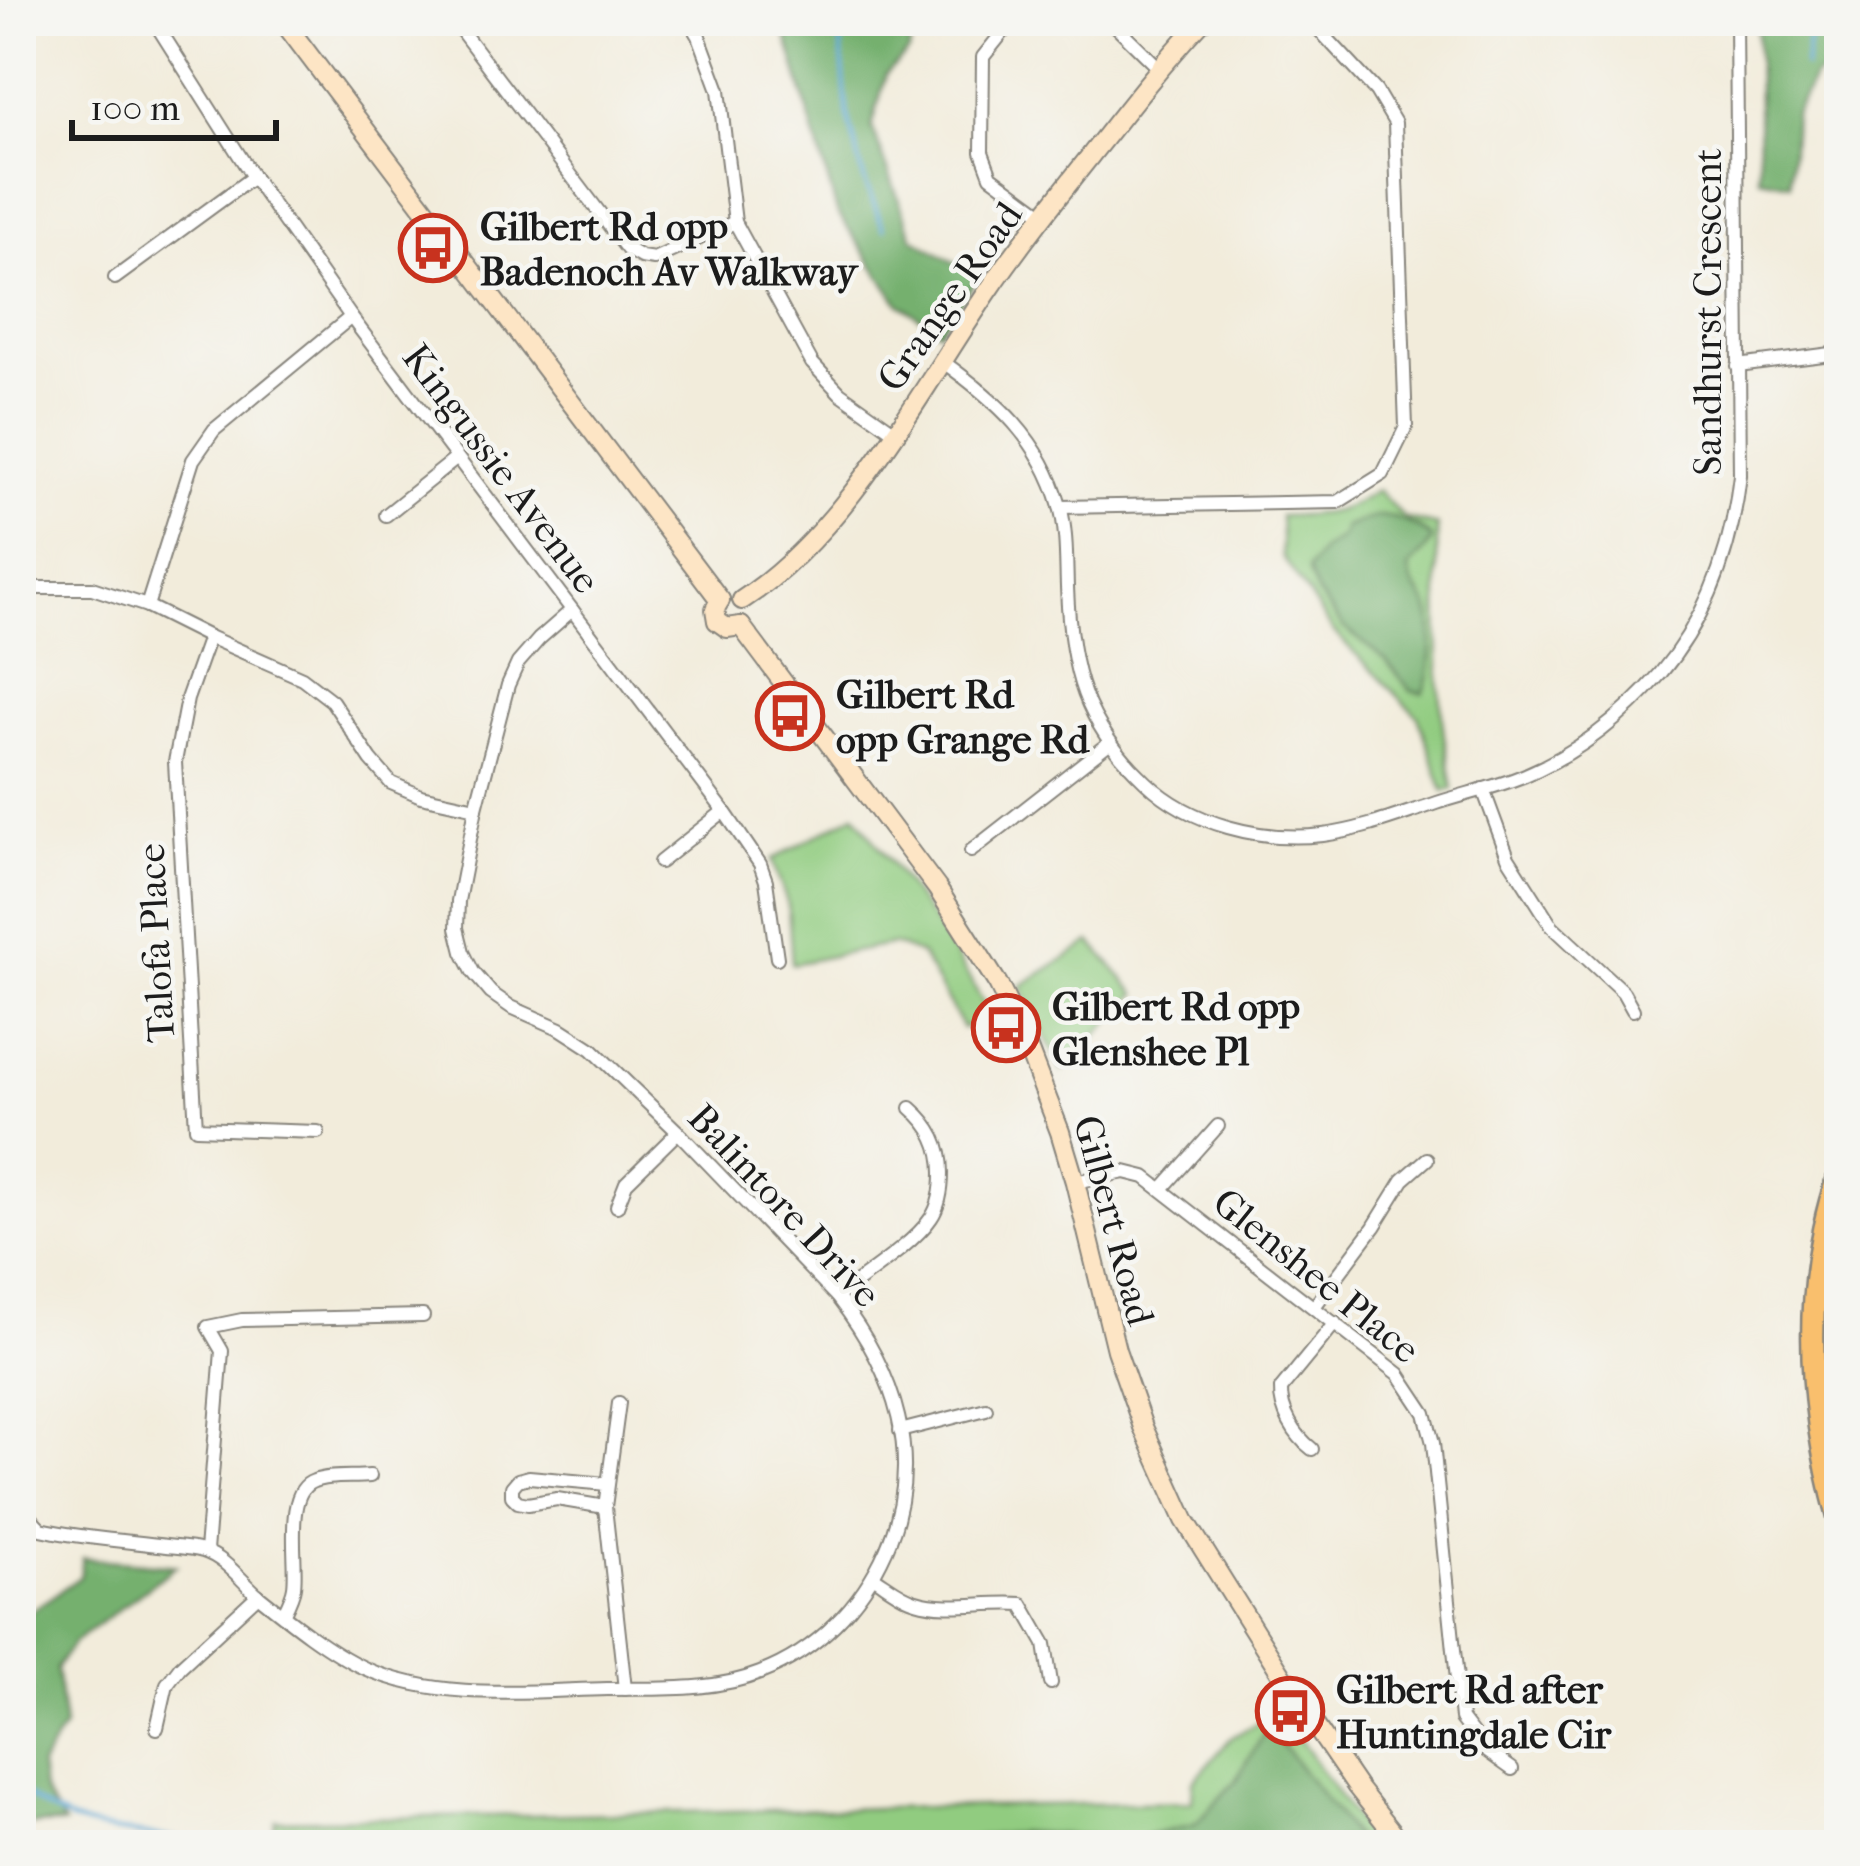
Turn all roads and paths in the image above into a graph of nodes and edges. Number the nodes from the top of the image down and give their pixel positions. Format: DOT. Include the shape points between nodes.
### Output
graph roads {
  1 [pos="154,21"];
  2 [pos="283,21"];
  3 [pos="454,21"];
  4 [pos="690,21"];
  5 [pos="1018,21"];
  6 [pos="1111,21"];
  7 [pos="1202,21"];
  8 [pos="1311,21"];
  9 [pos="1736,21"];
  10 [pos="1159,68"];
  11 [pos="253,178"];
  12 [pos="1044,215"];
  13 [pos="735,222"];
  14 [pos="115,278"];
  15 [pos="351,317"];
  16 [pos="1839,353"];
  17 [pos="942,362"];
  18 [pos="1738,366"];
  19 [pos="895,432"];
  20 [pos="458,458"];
  21 [pos="1060,507"];
  22 [pos="386,515"];
  23 [pos="21,588"];
  24 [pos="720,600"];
  25 [pos="742,600"];
  26 [pos="147,607"];
  27 [pos="572,610"];
  28 [pos="741,626"];
  29 [pos="208,637"];
  30 [pos="1109,743"];
  31 [pos="1483,788"];
  32 [pos="476,808"];
  33 [pos="724,811"];
  34 [pos="971,850"];
  35 [pos="660,862"];
  36 [pos="777,958"];
  37 [pos="1633,1010"];
  38 [pos="911,1108"];
  39 [pos="1218,1126"];
  40 [pos="318,1132"];
  41 [pos="678,1132"];
  42 [pos="1427,1159"];
  43 [pos="1839,1174"];
  44 [pos="1075,1182"];
  45 [pos="1162,1189"];
  46 [pos="617,1206"];
  47 [pos="837,1297"];
  48 [pos="1314,1306"];
  49 [pos="423,1316"];
  50 [pos="1334,1322"];
  51 [pos="619,1403"];
  52 [pos="986,1409"];
  53 [pos="900,1431"];
  54 [pos="1312,1449"];
  55 [pos="21,1471"];
  56 [pos="370,1476"];
  57 [pos="607,1484"];
  58 [pos="22,1496"];
  59 [pos="605,1507"];
  60 [pos="1839,1519"];
  61 [pos="206,1551"];
  62 [pos="874,1577"];
  63 [pos="258,1595"];
  64 [pos="284,1613"];
  65 [pos="1051,1683"];
  66 [pos="625,1689"];
  67 [pos="157,1728"];
  68 [pos="1512,1769"];
  69 [pos="1403,1845"];
  1 -- 11 [label="street, Kingussie Avenue"];
  2 -- 24 [label="main road"];
  3 -- 13 [label="street" via="627,249 654,259"];
  4 -- 13 [label="street" via="718,90"];
  5 -- 12 [label="street" via="983,57 982,152 991,176"];
  6 -- 10 [label="street"];
  7 -- 10 [label="main road, Grange Road"];
  8 -- 21 [label="street" via="1395,123 1406,427 1383,474 1338,502"];
  9 -- 18 [label="street, Sandhurst Crescent"];
  10 -- 12 [label="main road, Grange Road"];
  11 -- 14 [label="street"];
  11 -- 15 [label="street, Kingussie Avenue"];
  12 -- 17 [label="main road, Grange Road"];
  13 -- 19 [label="street" via="812,363"];
  15 -- 20 [label="street, Kingussie Avenue"];
  15 -- 26 [label="street" via="203,445"];
  16 -- 18 [label="street"];
  17 -- 19 [label="main road, Grange Road"];
  17 -- 21 [label="street, Sandhurst Crescent" via="1025,435"];
  18 -- 31 [label="street, Sandhurst Crescent" via="1736,508 1694,625 1642,694 1582,745"];
  19 -- 25 [label="main road, Grange Road" via="799,554"];
  20 -- 22 [label="street"];
  20 -- 27 [label="street, Kingussie Avenue"];
  21 -- 30 [label="street, Sandhurst Crescent" via="1073,664"];
  23 -- 26 [label="street" via="92,588"];
  24 -- 25 [label="main road"];
  24 -- 28 [label="main road" via="717,621"];
  25 -- 28 [label="main road"];
  26 -- 29 [label="street"];
  27 -- 32 [label="street, Balintore Drive" via="518,663"];
  27 -- 33 [label="street, Kingussie Avenue"];
  28 -- 44 [label="main road, Gilbert Road" via="983,958 1022,1033"];
  29 -- 32 [label="street" via="302,678 332,701 391,783"];
  29 -- 40 [label="street, Talofa Place" via="175,762 196,1128"];
  30 -- 31 [label="street, Sandhurst Crescent" via="1189,812 1278,837 1325,835"];
  30 -- 34 [label="street"];
  31 -- 37 [label="street" via="1508,857 1552,926"];
  32 -- 41 [label="street, Balintore Drive" via="457,928 473,973 511,1006 592,1049"];
  33 -- 35 [label="street"];
  33 -- 36 [label="street, Kingussie Avenue" via="760,864"];
  38 -- 47 [label="street" via="933,1130 942,1158 932,1218"];
  39 -- 45 [label="street"];
  41 -- 46 [label="street" via="626,1183"];
  41 -- 47 [label="street, Balintore Drive"];
  42 -- 48 [label="street" via="1403,1180"];
  43 -- 60 [label="main road" via="1817,1269 1812,1363"];
  44 -- 45 [label="street, Glenshee Place" via="1125,1172"];
  44 -- 69 [label="main road, Gilbert Road" via="1116,1350 1185,1520 1299,1702"];
  45 -- 48 [label="street, Glenshee Place"];
  47 -- 53 [label="street, Balintore Drive" via="882,1368"];
  48 -- 50 [label="street, Glenshee Place"];
  49 -- 61 [label="street" via="242,1320 208,1328 222,1351"];
  50 -- 54 [label="street" via="1281,1389 1294,1429"];
  50 -- 68 [label="street, Glenshee Place" via="1399,1374 1425,1414 1461,1719"];
  51 -- 57 [label="street"];
  52 -- 53 [label="street"];
  53 -- 62 [label="street, Balintore Drive" via="905,1491"];
  55 -- 58 [label="street"];
  56 -- 64 [label="street" via="319,1479 299,1493 294,1589"];
  57 -- 59 [label="street"];
  57 -- 59 [label="street" via="529,1477 512,1487 518,1502"];
  58 -- 61 [label="street" via="41,1528"];
  59 -- 66 [label="street"];
  61 -- 63 [label="street, Balintore Drive"];
  62 -- 65 [label="street" via="926,1604 1022,1604 1045,1644"];
  62 -- 66 [label="street, Balintore Drive" via="804,1651 758,1674 699,1687"];
  63 -- 64 [label="street, Balintore Drive"];
  63 -- 67 [label="street" via="167,1684"];
  64 -- 66 [label="street, Balintore Drive" via="383,1676 457,1689"];
}
